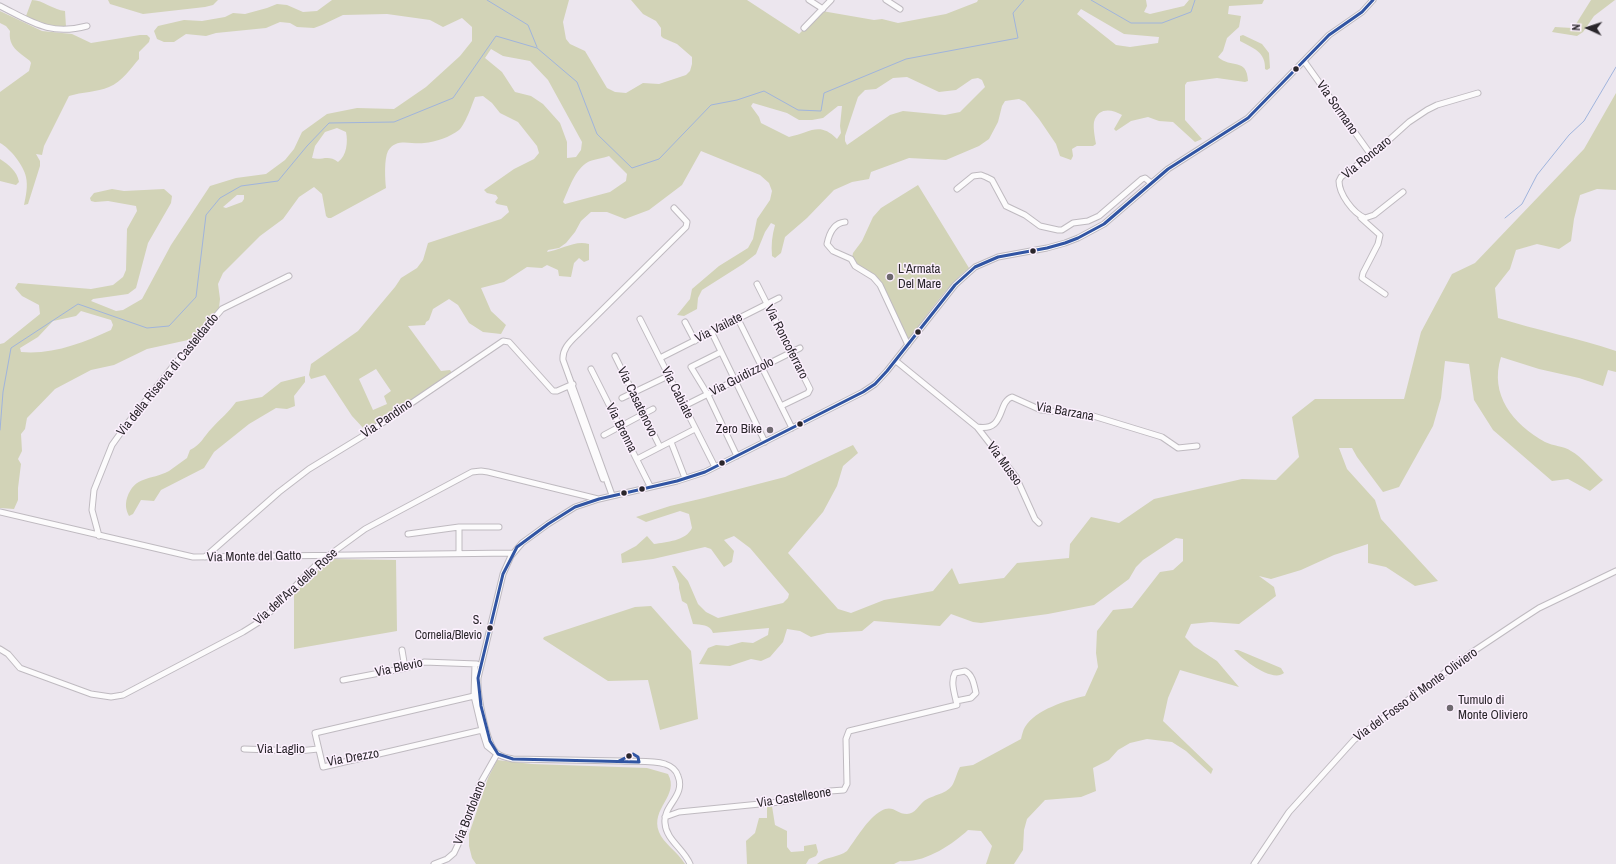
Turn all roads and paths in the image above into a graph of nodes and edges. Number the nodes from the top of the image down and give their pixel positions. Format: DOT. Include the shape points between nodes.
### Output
graph roads {
  1 [pos="809,0"];
  2 [pos="831,0"];
  3 [pos="886,0"];
  4 [pos="1373,0"];
  5 [pos="0,6"];
  6 [pos="823,9"];
  7 [pos="900,9"];
  8 [pos="87,26"];
  9 [pos="804,28"];
  10 [pos="1304,61"];
  11 [pos="1478,93"];
  12 [pos="1371,155"];
  13 [pos="1151,183"];
  14 [pos="957,189"];
  15 [pos="1403,192"];
  16 [pos="674,208"];
  17 [pos="1358,214"];
  18 [pos="845,222"];
  19 [pos="289,276"];
  20 [pos="757,284"];
  21 [pos="1385,294"];
  22 [pos="779,298"];
  23 [pos="767,304"];
  24 [pos="640,319"];
  25 [pos="738,319"];
  26 [pos="685,322"];
  27 [pos="712,333"];
  28 [pos="695,341"];
  29 [pos="908,345"];
  30 [pos="800,348"];
  31 [pos="721,352"];
  32 [pos="791,353"];
  33 [pos="615,356"];
  34 [pos="660,358"];
  35 [pos="896,360"];
  36 [pos="762,367"];
  37 [pos="591,369"];
  38 [pos="668,376"];
  39 [pos="735,381"];
  40 [pos="571,385"];
  41 [pos="633,393"];
  42 [pos="708,395"];
  43 [pos="622,398"];
  44 [pos="684,406"];
  45 [pos="781,406"];
  46 [pos="653,409"];
  47 [pos="644,414"];
  48 [pos="620,426"];
  49 [pos="977,427"];
  50 [pos="792,428"];
  51 [pos="695,429"];
  52 [pos="604,435"];
  53 [pos="670,442"];
  54 [pos="765,442"];
  55 [pos="1197,446"];
  56 [pos="660,447"];
  57 [pos="737,456"];
  58 [pos="637,459"];
  59 [pos="715,467"];
  60 [pos="685,478"];
  61 [pos="650,486"];
  62 [pos="611,496"];
  63 [pos="599,499"];
  64 [pos="0,512"];
  65 [pos="1039,523"];
  66 [pos="499,527"];
  67 [pos="459,528"];
  68 [pos="408,534"];
  69 [pos="99,536"];
  70 [pos="459,553"];
  71 [pos="513,553"];
  72 [pos="328,555"];
  73 [pos="205,557"];
  74 [pos="1616,571"];
  75 [pos="0,649"];
  76 [pos="402,650"];
  77 [pos="478,664"];
  78 [pos="405,668"];
  79 [pos="343,680"];
  80 [pos="474,696"];
  81 [pos="956,701"];
  82 [pos="482,730"];
  83 [pos="244,749"];
  84 [pos="318,749"];
  85 [pos="497,754"];
  86 [pos="665,817"];
  87 [pos="434,864"];
  88 [pos="690,864"];
  89 [pos="1254,864"];
  1 -- 6 [label="street"];
  2 -- 6 [label="street"];
  3 -- 7 [label="street"];
  4 -- 10 [label="street" via="1362,12 1329,34"];
  5 -- 8 [label="street" via="52,29 72,30"];
  6 -- 9 [label="street"];
  10 -- 12 [label="street, Via Sormano"];
  10 -- 13 [label="street" via="1248,118 1183,158"];
  11 -- 12 [label="street, Via Roncaro" via="1427,110"];
  12 -- 17 [label="street, Via Roncaro" via="1339,181 1342,192"];
  13 -- 14 [label="street" via="1142,179 1099,216 1073,223 1062,230 1040,226 1006,206 992,180 986,176 972,176"];
  13 -- 29 [label="street" via="1104,224 1078,238 1048,248 998,257 975,266 955,285"];
  15 -- 17 [label="street" via="1371,217 1365,218"];
  16 -- 40 [label="street" via="687,222 686,227 565,349 563,360"];
  17 -- 21 [label="street" via="1380,235 1362,278"];
  18 -- 29 [label="street" via="840,222 833,229 827,244 851,259 855,266 873,277 880,285"];
  19 -- 69 [label="street, Via della Riserva di Casteldardo" via="222,309 127,424 112,445 94,490 92,510"];
  20 -- 23 [label="street, Via Roncoferraro"];
  22 -- 23 [label="street, Via Vailate"];
  23 -- 25 [label="street, Via Vailate"];
  23 -- 32 [label="street, Via Roncoferraro"];
  24 -- 34 [label="street, Via Cabiate"];
  25 -- 27 [label="street, Via Vailate"];
  25 -- 36 [label="street"];
  26 -- 28 [label="street"];
  27 -- 28 [label="street, Via Vailate"];
  27 -- 31 [label="street"];
  28 -- 34 [label="street, Via Vailate"];
  29 -- 35 [label="street"];
  30 -- 32 [label="street, Via Guidizzolo"];
  31 -- 39 [label="street"];
  31 -- 42 [label="street" via="691,367"];
  32 -- 36 [label="street, Via Guidizzolo"];
  32 -- 45 [label="street, Via Roncoferraro" via="810,392"];
  33 -- 41 [label="street, Via Casatenovo"];
  34 -- 38 [label="street, Via Cabiate"];
  35 -- 49 [label="street"];
  35 -- 50 [label="street" via="863,392"];
  36 -- 39 [label="street, Via Guidizzolo"];
  36 -- 45 [label="street"];
  37 -- 48 [label="street, Via Brenna"];
  38 -- 41 [label="street"];
  38 -- 44 [label="street, Via Cabiate"];
  39 -- 42 [label="street, Via Guidizzolo"];
  39 -- 54 [label="street"];
  40 -- 62 [label="street"];
  40 -- 73 [label="street, Via Pandino" via="553,391 509,342 503,341 363,436 309,469"];
  41 -- 43 [label="street"];
  41 -- 47 [label="street, Via Casatenovo"];
  42 -- 44 [label="street, Via Guidizzolo"];
  42 -- 57 [label="street"];
  44 -- 51 [label="street, Via Cabiate"];
  45 -- 50 [label="street"];
  46 -- 47 [label="street"];
  47 -- 48 [label="street"];
  47 -- 56 [label="street, Via Casatenovo"];
  48 -- 52 [label="street"];
  48 -- 58 [label="street, Via Brenna"];
  49 -- 55 [label="street, Via Barzana" via="994,425 1007,400 1012,397 1041,410 1090,415 1164,437 1178,448"];
  49 -- 65 [label="street, Via Musso" via="1016,477 1034,520"];
  50 -- 54 [label="street"];
  51 -- 53 [label="street, Via Casatenovo"];
  51 -- 59 [label="street, Via Cabiate"];
  53 -- 56 [label="street, Via Casatenovo"];
  53 -- 60 [label="street"];
  54 -- 57 [label="street"];
  56 -- 58 [label="street, Via Casatenovo"];
  57 -- 59 [label="street"];
  58 -- 61 [label="street, Via Brenna"];
  59 -- 60 [label="street"];
  60 -- 61 [label="street"];
  61 -- 62 [label="street"];
  62 -- 63 [label="street"];
  63 -- 71 [label="street" via="575,507 522,543"];
  63 -- 72 [label="street, Via dell'Ara delle Rose" via="486,471 476,471 381,520"];
  64 -- 69 [label="street, Via Monte del Gatto"];
  66 -- 67 [label="street"];
  67 -- 68 [label="street"];
  67 -- 70 [label="street"];
  69 -- 73 [label="street, Via Monte del Gatto" via="182,556"];
  70 -- 71 [label="street, Via Monte del Gatto"];
  70 -- 72 [label="street, Via Monte del Gatto"];
  71 -- 77 [label="street" via="503,574"];
  72 -- 73 [label="street, Via Monte del Gatto"];
  72 -- 75 [label="street, Via dell'Ara delle Rose" via="259,622 123,695 111,697 91,694 20,668"];
  74 -- 89 [label="street, Via del Fosso di Monte Oliviero" via="1539,608 1465,658 1354,740 1289,812"];
  76 -- 78 [label="street"];
  77 -- 78 [label="street, Via Blevio" via="428,662"];
  77 -- 80 [label="street"];
  77 -- 85 [label="street" via="478,696 488,736"];
  78 -- 79 [label="street, Via Blevio"];
  80 -- 82 [label="street"];
  80 -- 84 [label="street, Via Drezzo" via="314,733"];
  81 -- 81 [label="street, Via Castelleone" via="953,677 955,673 969,672 976,693 971,698"];
  81 -- 86 [label="street, Via Castelleone" via="957,705 849,730 846,737 847,785 844,790 780,802 679,812"];
  82 -- 84 [label="street, Via Drezzo" via="323,767"];
  82 -- 85 [label="street" via="487,746"];
  83 -- 84 [label="street, Via Laglio"];
  85 -- 86 [label="street" via="512,759 610,760 666,765 676,772 680,783 679,793"];
  85 -- 87 [label="street, Via Bordolano" via="480,784 456,850 450,858"];
  86 -- 88 [label="street" via="666,831 686,855"];
}
